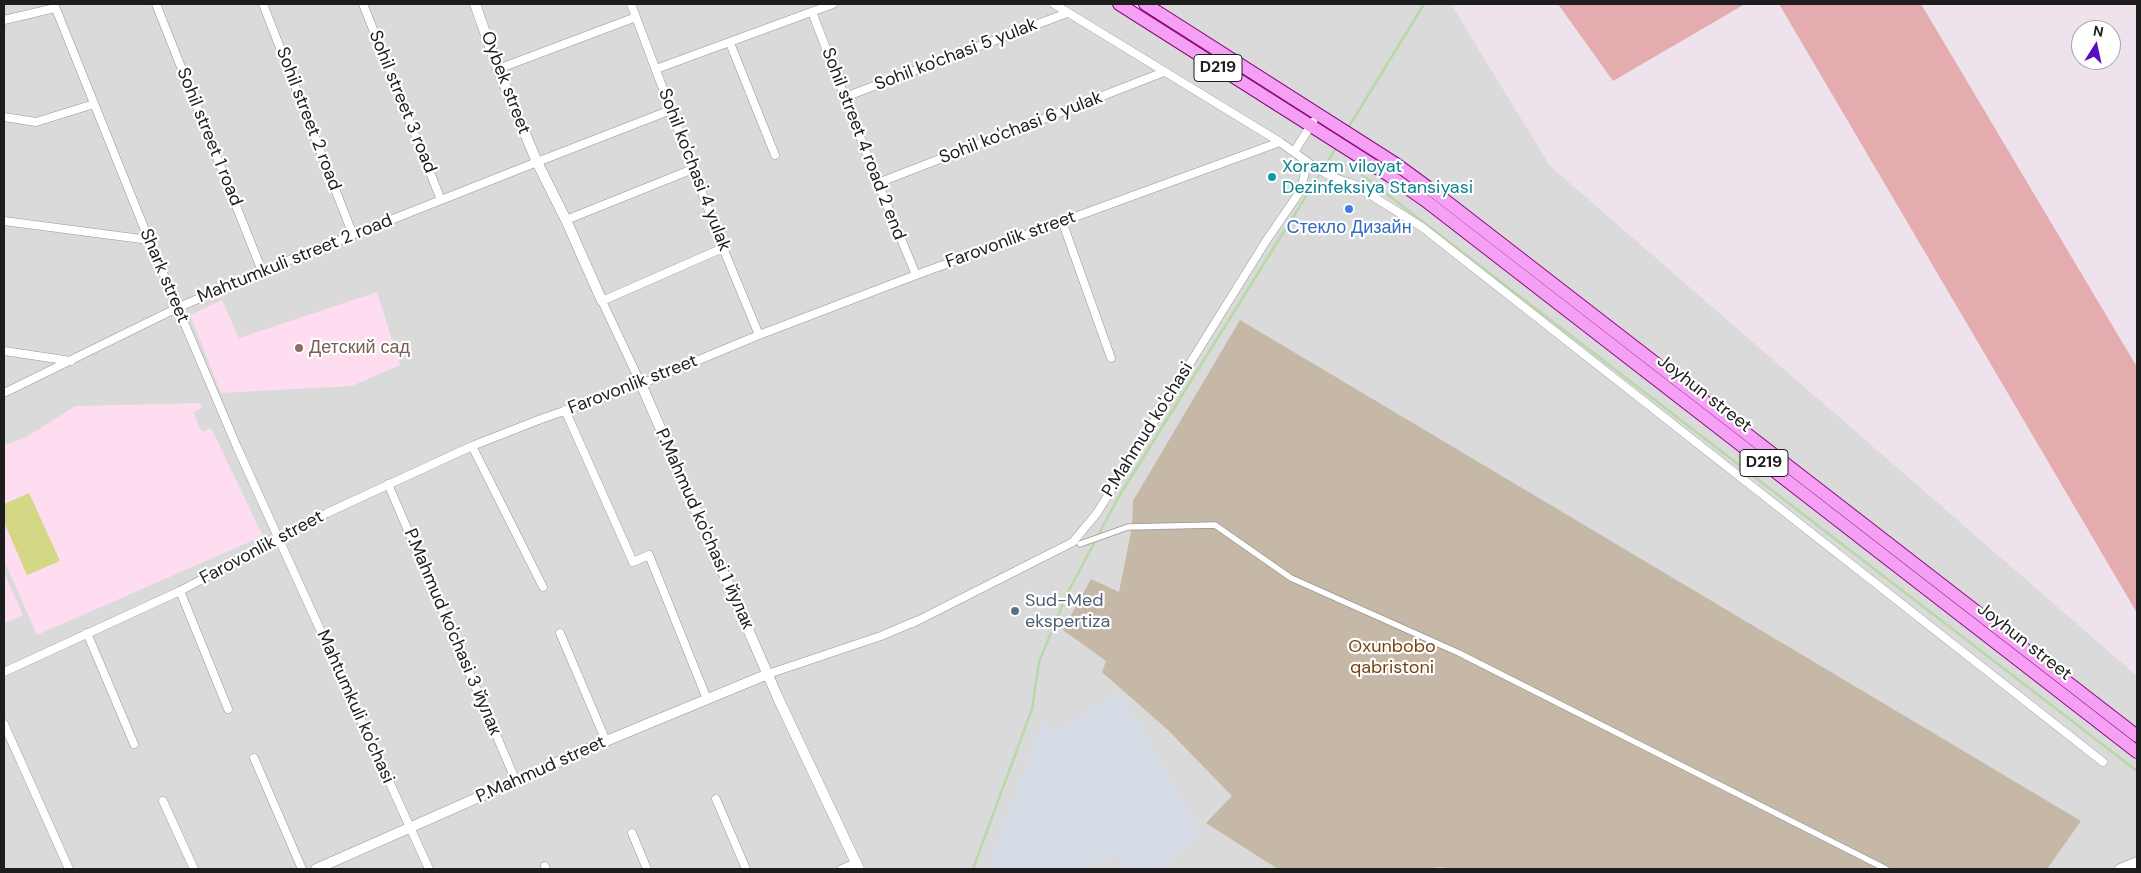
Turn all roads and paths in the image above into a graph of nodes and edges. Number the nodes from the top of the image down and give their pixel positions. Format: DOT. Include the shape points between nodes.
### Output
graph roads {
  1 [pos="156,4"];
  2 [pos="263,4"];
  3 [pos="363,4"];
  4 [pos="475,4"];
  5 [pos="631,4"];
  6 [pos="834,4"];
  7 [pos="1054,4"];
  8 [pos="1119,4"];
  9 [pos="1145,4"];
  10 [pos="54,6"];
  11 [pos="812,12"];
  12 [pos="1067,13"];
  13 [pos="636,17"];
  14 [pos="4,20"];
  15 [pos="730,43"];
  16 [pos="498,69"];
  17 [pos="656,69"];
  18 [pos="1164,72"];
  19 [pos="845,97"];
  20 [pos="94,104"];
  21 [pos="671,110"];
  22 [pos="1321,116"];
  23 [pos="4,118"];
  24 [pos="1314,129"];
  25 [pos="1280,142"];
  26 [pos="1294,152"];
  27 [pos="775,155"];
  28 [pos="537,162"];
  29 [pos="1304,162"];
  30 [pos="693,168"];
  31 [pos="878,183"];
  32 [pos="441,200"];
  33 [pos="566,220"];
  34 [pos="4,221"];
  35 [pos="1062,221"];
  36 [pos="353,235"];
  37 [pos="149,240"];
  38 [pos="723,248"];
  39 [pos="262,271"];
  40 [pos="916,275"];
  41 [pos="602,301"];
  42 [pos="177,308"];
  43 [pos="759,335"];
  44 [pos="4,351"];
  45 [pos="1111,358"];
  46 [pos="72,361"];
  47 [pos="641,384"];
  48 [pos="4,393"];
  49 [pos="565,410"];
  50 [pos="472,446"];
  51 [pos="388,484"];
  52 [pos="280,542"];
  53 [pos="1080,544"];
  54 [pos="543,587"];
  55 [pos="180,592"];
  56 [pos="912,622"];
  57 [pos="88,633"];
  58 [pos="560,633"];
  59 [pos="4,672"];
  60 [pos="768,674"];
  61 [pos="707,699"];
  62 [pos="228,709"];
  63 [pos="4,724"];
  64 [pos="2137,736"];
  65 [pos="606,741"];
  66 [pos="134,744"];
  67 [pos="2137,752"];
  68 [pos="254,758"];
  69 [pos="2103,762"];
  70 [pos="516,781"];
  71 [pos="716,799"];
  72 [pos="163,801"];
  73 [pos="409,827"];
  74 [pos="632,834"];
  75 [pos="2137,862"];
  76 [pos="858,866"];
  77 [pos="69,869"];
  78 [pos="194,869"];
  79 [pos="302,869"];
  80 [pos="316,869"];
  81 [pos="429,869"];
  82 [pos="647,869"];
  83 [pos="746,869"];
  84 [pos="842,869"];
  85 [pos="1886,869"];
  86 [pos="2120,869"];
  1 -- 39 [label="street, Sohil street 1 road"];
  2 -- 36 [label="street, Sohil street 2 road"];
  3 -- 32 [label="street, Sohil street 3 road"];
  4 -- 16 [label="street, Oybek street"];
  5 -- 13 [label="street, Sohil ko'chasi 4 yulak"];
  6 -- 11 [label="street"];
  7 -- 12 [label="street"];
  8 -- 24 [label="main road, D219"];
  9 -- 22 [label="main road, D219"];
  10 -- 14 [label="street"];
  10 -- 20 [label="street, Shark street"];
  11 -- 15 [label="street"];
  11 -- 19 [label="street, Sohil street 4 road 2 end"];
  12 -- 18 [label="street"];
  12 -- 19 [label="street, Sohil ko'chasi 5 yulak"];
  13 -- 16 [label="street"];
  13 -- 17 [label="street, Sohil ko'chasi 4 yulak"];
  15 -- 17 [label="street"];
  15 -- 27 [label="street"];
  16 -- 28 [label="street, Oybek street"];
  17 -- 21 [label="street, Sohil ko'chasi 4 yulak"];
  18 -- 25 [label="street"];
  18 -- 31 [label="street, Sohil ko'chasi 6 yulak"];
  19 -- 31 [label="street, Sohil street 4 road 2 end"];
  20 -- 23 [label="street" via="36,122"];
  20 -- 37 [label="street, Shark street"];
  21 -- 28 [label="street"];
  21 -- 30 [label="street, Sohil ko'chasi 4 yulak"];
  22 -- 24 [label="street"];
  22 -- 64 [label="main road, Joyhun street / D219" via="1396,164"];
  24 -- 26 [label="street"];
  24 -- 67 [label="main road, Joyhun street / D219" via="1433,207"];
  25 -- 26 [label="street"];
  25 -- 35 [label="street, Farovonlik street"];
  26 -- 29 [label="street"];
  28 -- 32 [label="street, Mahtumkuli street 2 road"];
  28 -- 33 [label="street, Oybek street"];
  29 -- 56 [label="street, P.Mahmud ko'chasi" via="1300,190 1096,513 1073,542"];
  29 -- 69 [label="street" via="1340,181 1353,184 1422,227"];
  30 -- 33 [label="street"];
  30 -- 38 [label="street, Sohil ko'chasi 4 yulak"];
  31 -- 40 [label="street, Sohil street 4 road 2 end"];
  32 -- 36 [label="street, Mahtumkuli street 2 road"];
  33 -- 41 [label="street, Oybek street"];
  34 -- 37 [label="street"];
  35 -- 40 [label="street, Farovonlik street"];
  35 -- 45 [label="street"];
  36 -- 39 [label="street, Mahtumkuli street 2 road"];
  37 -- 42 [label="street, Shark street"];
  38 -- 41 [label="street"];
  38 -- 43 [label="street, Sohil ko'chasi 4 yulak"];
  39 -- 42 [label="street, Mahtumkuli street 2 road"];
  40 -- 43 [label="street, Farovonlik street"];
  41 -- 47 [label="street, Oybek street"];
  42 -- 46 [label="street, Mahtumkuli street 2 road"];
  42 -- 52 [label="street, Shark street"];
  43 -- 47 [label="street, Farovonlik street"];
  44 -- 46 [label="street"];
  46 -- 48 [label="street, Mahtumkuli street 2 road"];
  47 -- 49 [label="street, Farovonlik street"];
  47 -- 60 [label="street, P.Mahmud ko'chasi 1 йулак"];
  49 -- 50 [label="street, Farovonlik street"];
  49 -- 61 [label="street" via="633,562 649,555"];
  50 -- 51 [label="street, Farovonlik street"];
  50 -- 54 [label="street"];
  51 -- 52 [label="street, Farovonlik street"];
  51 -- 70 [label="street, P.Mahmud ko'chasi 3 йулак"];
  52 -- 55 [label="street, Farovonlik street"];
  52 -- 73 [label="street, Mahtumkuli ko'chasi"];
  53 -- 56 [label="street, P.Mahmud ko'chasi"];
  53 -- 85 [label="street" via="1128,528 1215,525 1290,578 1459,653"];
  55 -- 57 [label="street, Farovonlik street"];
  55 -- 62 [label="street"];
  56 -- 60 [label="street, P.Mahmud ko'chasi" via="881,636"];
  57 -- 59 [label="street, Farovonlik street"];
  57 -- 66 [label="street"];
  58 -- 65 [label="street"];
  60 -- 61 [label="street, P.Mahmud street"];
  60 -- 76 [label="street, P.Mahmud ko'chasi 1 йулак"];
  61 -- 65 [label="street, P.Mahmud street"];
  63 -- 77 [label="street"];
  65 -- 70 [label="street, P.Mahmud street"];
  68 -- 79 [label="street"];
  70 -- 73 [label="street, P.Mahmud street"];
  71 -- 83 [label="street"];
  72 -- 78 [label="street"];
  73 -- 80 [label="street, P.Mahmud street"];
  73 -- 81 [label="street, Mahtumkuli ko'chasi"];
  74 -- 82 [label="street"];
  75 -- 86 [label="street"];
  76 -- 84 [label="street"];
}
